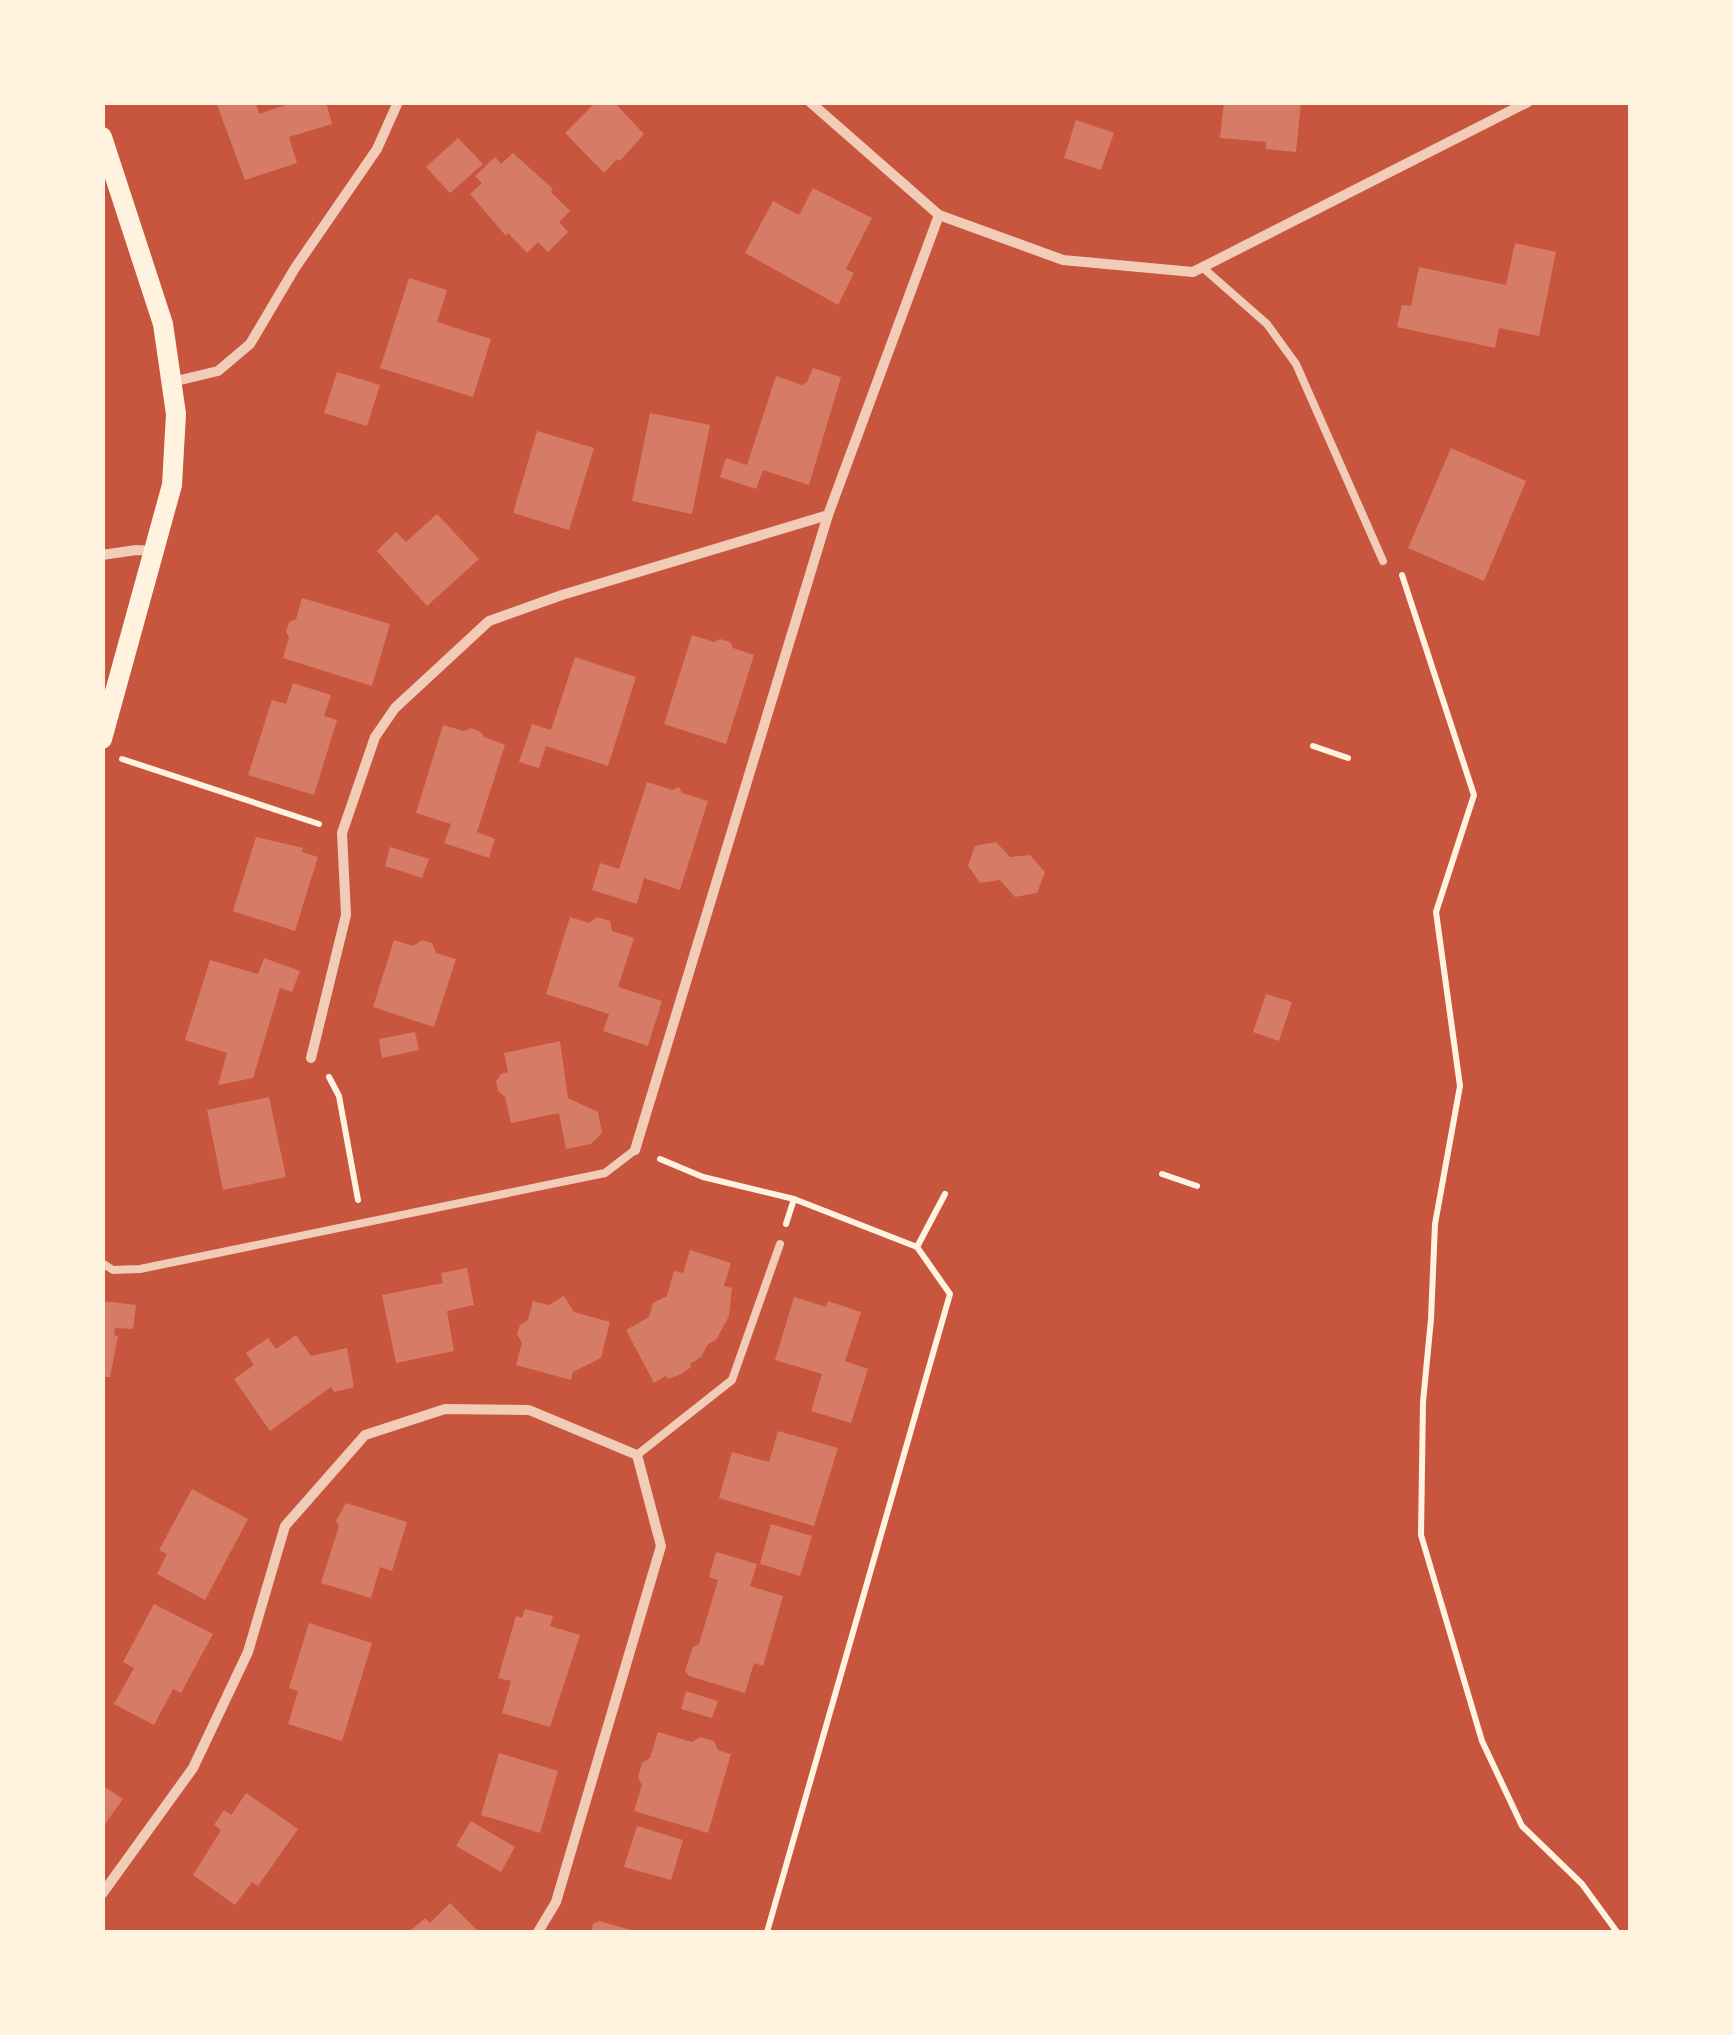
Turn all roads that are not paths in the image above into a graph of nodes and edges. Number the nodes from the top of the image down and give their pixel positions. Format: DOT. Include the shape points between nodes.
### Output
graph roads {
  1 [pos="398,102"];
  2 [pos="810,102"];
  3 [pos="1528,102"];
  4 [pos="102,137"];
  5 [pos="940,215"];
  6 [pos="1202,267"];
  7 [pos="172,382"];
  8 [pos="828,516"];
  9 [pos="156,551"];
  10 [pos="102,555"];
  11 [pos="1382,561"];
  12 [pos="102,739"];
  13 [pos="311,1058"];
  14 [pos="635,1150"];
  15 [pos="780,1244"];
  16 [pos="102,1263"];
  17 [pos="638,1454"];
  18 [pos="102,1894"];
  19 [pos="538,1932"];
  1 -- 7 [label="street" via="377,150 250,344 218,370"];
  2 -- 5 [label="street"];
  3 -- 6 [label="street"];
  4 -- 7 [label="main road" via="163,324"];
  5 -- 6 [label="street" via="1064,260 1193,272"];
  5 -- 8 [label="street"];
  6 -- 11 [label="lane" via="1267,324 1296,364"];
  7 -- 9 [label="main road" via="176,463"];
  8 -- 13 [label="street" via="489,622 395,708 375,738 342,832 346,914"];
  8 -- 14 [label="street"];
  9 -- 10 [label="street"];
  9 -- 12 [label="main road"];
  14 -- 16 [label="lane" via="605,1173 362,1225 140,1269 113,1270"];
  15 -- 17 [label="lane" via="732,1380"];
  17 -- 18 [label="street" via="529,1410 445,1410 365,1435 286,1526 248,1652 193,1768"];
  17 -- 19 [label="street" via="661,1546 556,1902"];
}
